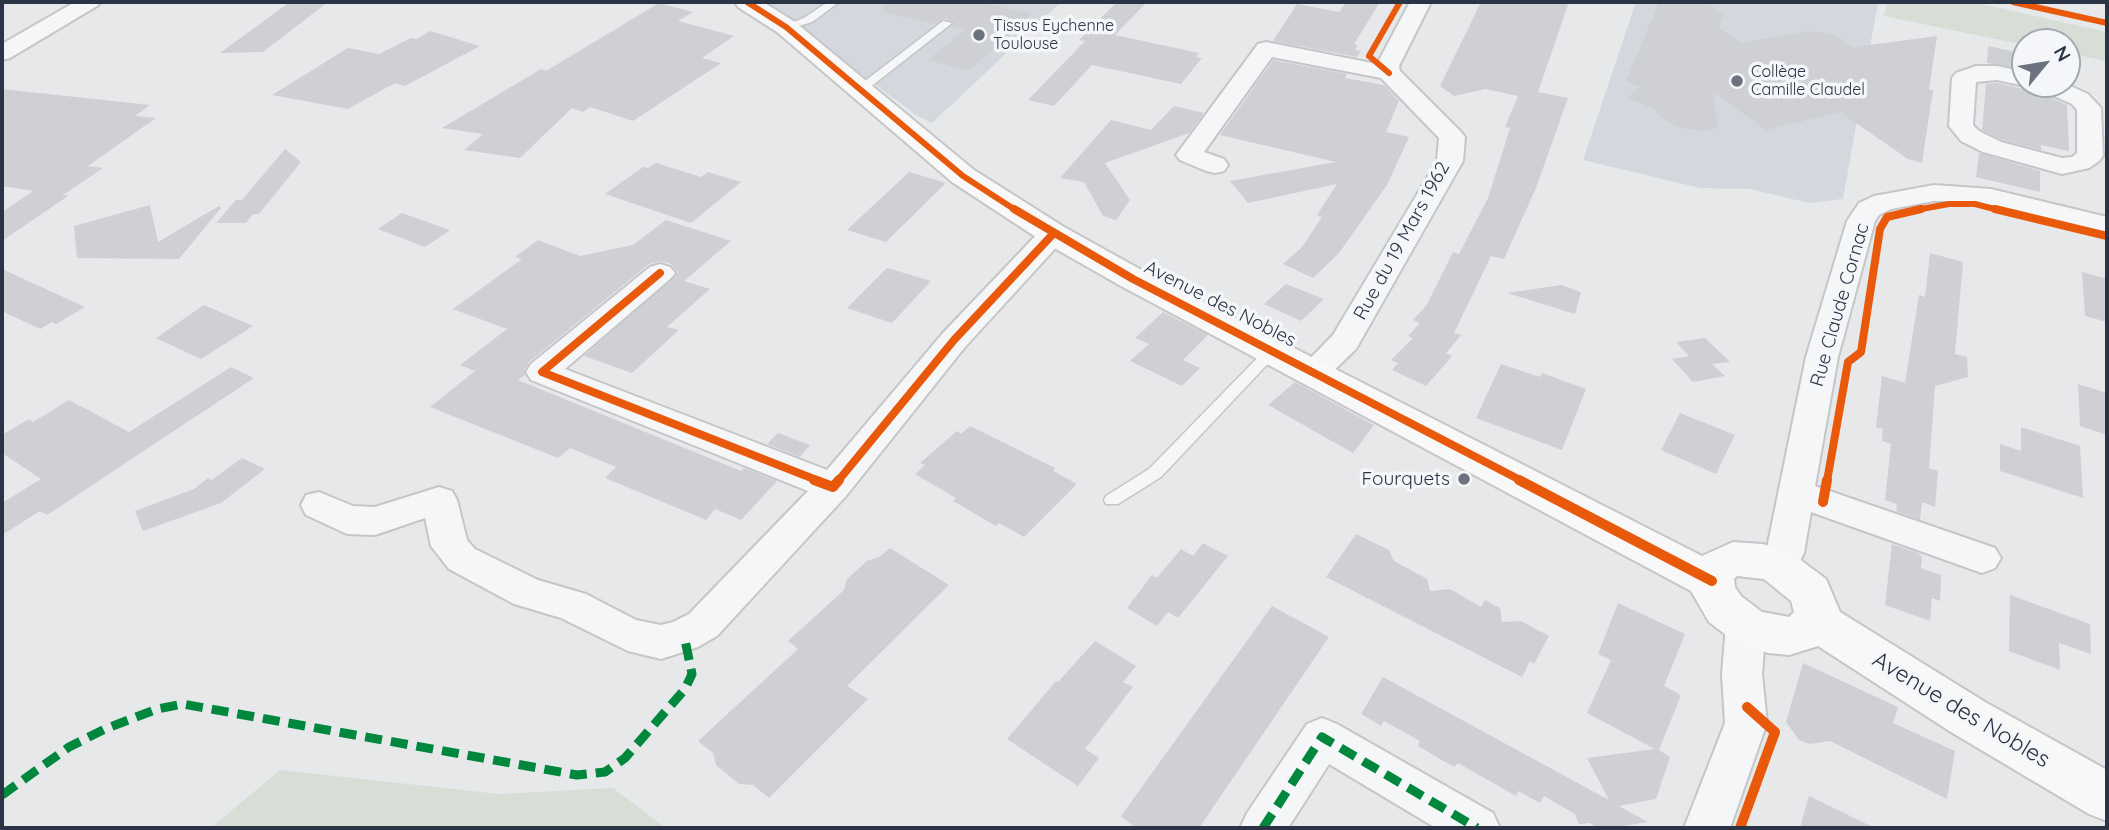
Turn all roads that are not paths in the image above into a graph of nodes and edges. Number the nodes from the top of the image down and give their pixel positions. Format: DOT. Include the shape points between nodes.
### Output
graph roads {
  1 [pos="90,2"];
  2 [pos="747,2"];
  3 [pos="834,2"];
  4 [pos="1420,2"];
  5 [pos="947,23"];
  6 [pos="786,27"];
  7 [pos="2,53"];
  8 [pos="1389,73"];
  9 [pos="2011,76"];
  10 [pos="860,90"];
  11 [pos="2078,98"];
  12 [pos="1216,165"];
  13 [pos="2062,166"];
  14 [pos="2075,216"];
  15 [pos="2107,225"];
  16 [pos="1053,234"];
  17 [pos="660,273"];
  18 [pos="1273,350"];
  19 [pos="1313,372"];
  20 [pos="833,487"];
  21 [pos="1796,493"];
  22 [pos="1112,500"];
  23 [pos="319,505"];
  24 [pos="1982,558"];
  25 [pos="1779,567"];
  26 [pos="1712,581"];
  27 [pos="1815,620"];
  28 [pos="1746,625"];
  29 [pos="2107,797"];
  30 [pos="1263,828"];
  31 [pos="1477,828"];
  32 [pos="1707,828"];
  1 -- 7 [label="street"];
  2 -- 6 [label="street, Avenue des Nobles"];
  3 -- 6 [label="lane" via="808,20"];
  4 -- 8 [label="street" via="1387,66"];
  5 -- 10 [label="lane"];
  6 -- 10 [label="street, Avenue des Nobles"];
  8 -- 12 [label="street" via="1266,49 1189,155"];
  8 -- 19 [label="street, Rue du 19 Mars 1962" via="1452,136 1450,161 1345,342"];
  9 -- 13 [label="street" via="1997,73 1964,78 1961,126 1992,147"];
  10 -- 16 [label="street, Avenue des Nobles" via="963,176"];
  11 -- 13 [label="street" via="2089,108 2090,156"];
  13 -- 14 [label="street"];
  14 -- 15 [label="street, Rue Claude Cornac"];
  14 -- 21 [label="street, Rue Claude Cornac" via="1962,193 1922,195 1869,209 1861,221 1822,356"];
  16 -- 18 [label="street, Avenue des Nobles"];
  16 -- 20 [label="street" via="954,340"];
  17 -- 20 [label="street" via="542,372"];
  18 -- 19 [label="street, Avenue des Nobles"];
  18 -- 22 [label="lane" via="1154,473"];
  19 -- 26 [label="street, Avenue des Nobles"];
  20 -- 23 [label="street" via="703,625 661,642 628,635 572,605 528,593 462,559 450,546 439,500 375,521 346,520"];
  21 -- 24 [label="street"];
  21 -- 25 [label="street, Rue Claude Cornac"];
  25 -- 26 [label="street" via="1733,559 1714,571"];
  25 -- 27 [label="street" via="1810,593"];
  26 -- 28 [label="street" via="1725,609"];
  27 -- 28 [label="street" via="1807,631 1789,636"];
  27 -- 29 [label="street, Avenue des Nobles" via="1968,717"];
  28 -- 32 [label="street" via="1742,674 1746,723"];
  30 -- 31 [label="street" via="1322,737"];
}
